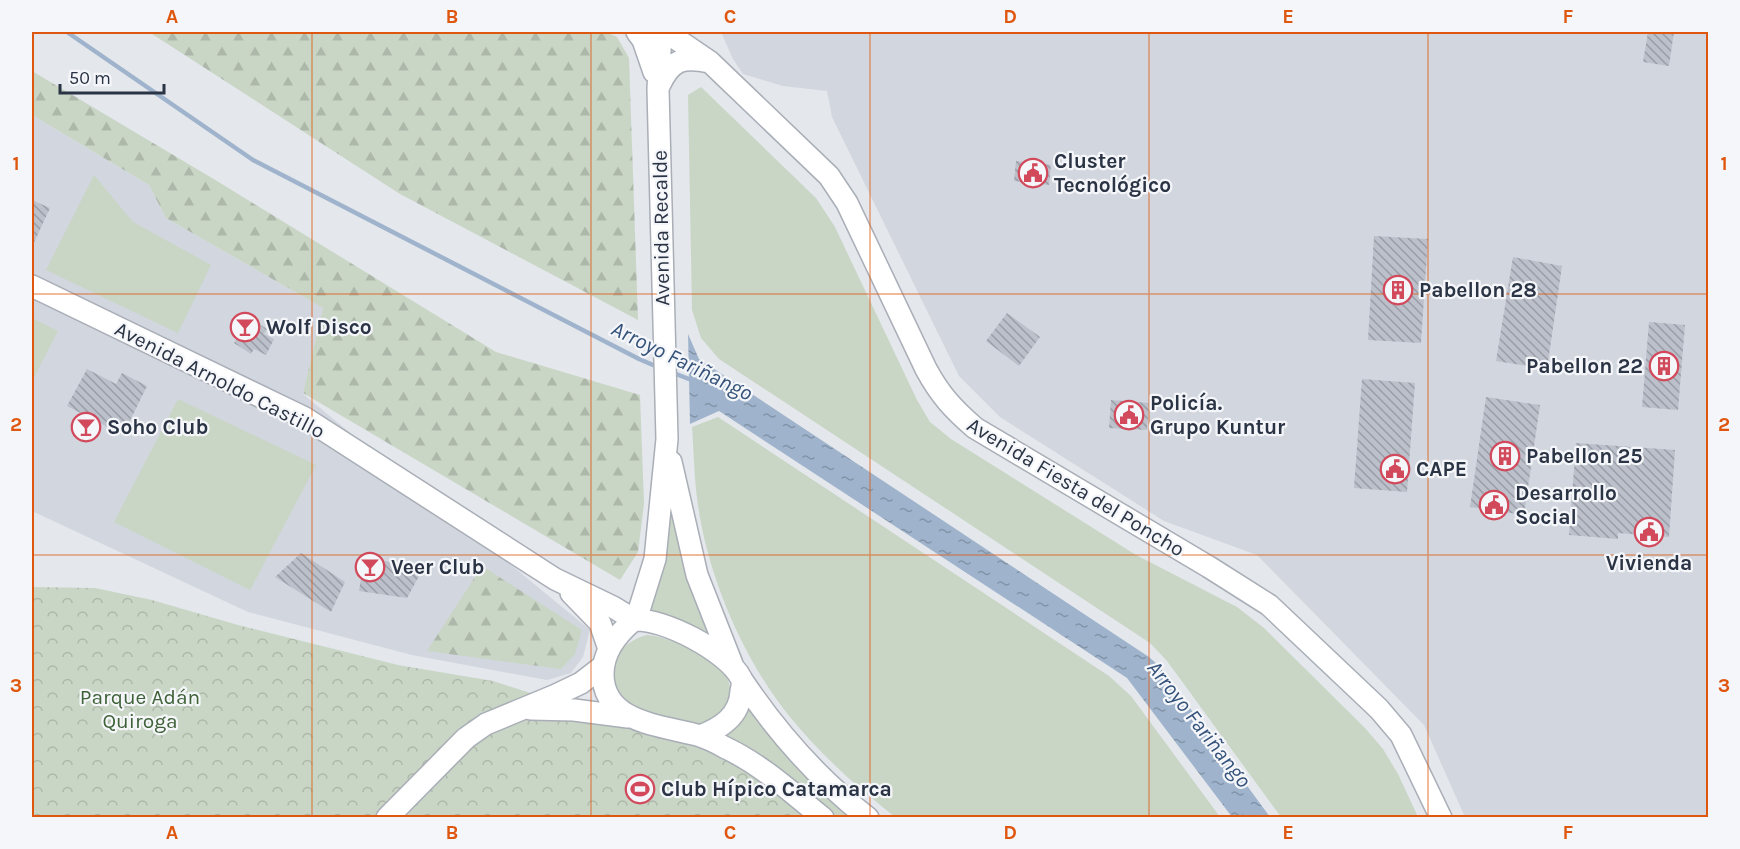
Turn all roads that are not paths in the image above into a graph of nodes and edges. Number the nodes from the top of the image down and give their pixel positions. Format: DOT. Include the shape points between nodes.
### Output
graph roads {
  1 [pos="638,32"];
  2 [pos="648,32"];
  3 [pos="663,32"];
  4 [pos="690,32"];
  5 [pos="710,62"];
  6 [pos="658,89"];
  7 [pos="32,286"];
  8 [pos="667,440"];
  9 [pos="555,579"];
  10 [pos="635,620"];
  11 [pos="606,657"];
  12 [pos="738,674"];
  13 [pos="524,708"];
  14 [pos="631,718"];
  15 [pos="700,736"];
  16 [pos="387,818"];
  17 [pos="823,818"];
  18 [pos="868,818"];
  19 [pos="1441,818"];
  1 -- 6 [label="main road, Avenida Recalde"];
  2 -- 3 [label="main road"];
  3 -- 5 [label="main road, Avenida Fiesta del Poncho"];
  3 -- 6 [label="main road, Avenida Recalde"];
  4 -- 5 [label="main road, Avenida Fiesta del Poncho"];
  5 -- 6 [label="main road" via="687,58 675,63 666,70"];
  5 -- 19 [label="main road, Avenida Fiesta del Poncho" via="829,176 847,203 934,384 953,410 975,428 1269,605 1379,709 1401,735"];
  6 -- 8 [label="main road, Avenida Recalde"];
  7 -- 9 [label="main road, Avenida Arnoldo Castillo" via="304,418"];
  8 -- 10 [label="main road, Avenida Recalde" via="655,559"];
  8 -- 12 [label="main road, Avenida Recalde" via="697,575"];
  9 -- 10 [label="main road, Avenida Arnoldo Castillo"];
  9 -- 11 [label="main road, Avenida Arnoldo Castillo" via="600,623"];
  10 -- 11 [label="main road" via="620,633"];
  10 -- 12 [label="main road" via="653,621 677,631 721,656"];
  11 -- 13 [label="main road" via="581,683"];
  11 -- 14 [label="main road" via="606,693"];
  12 -- 15 [label="main road" via="741,697 736,710 728,722"];
  12 -- 18 [label="main road" via="791,747"];
  13 -- 14 [label="main road"];
  13 -- 16 [label="main road" via="486,724 466,738"];
  14 -- 15 [label="main road"];
  15 -- 17 [label="main road" via="752,762"];
}
